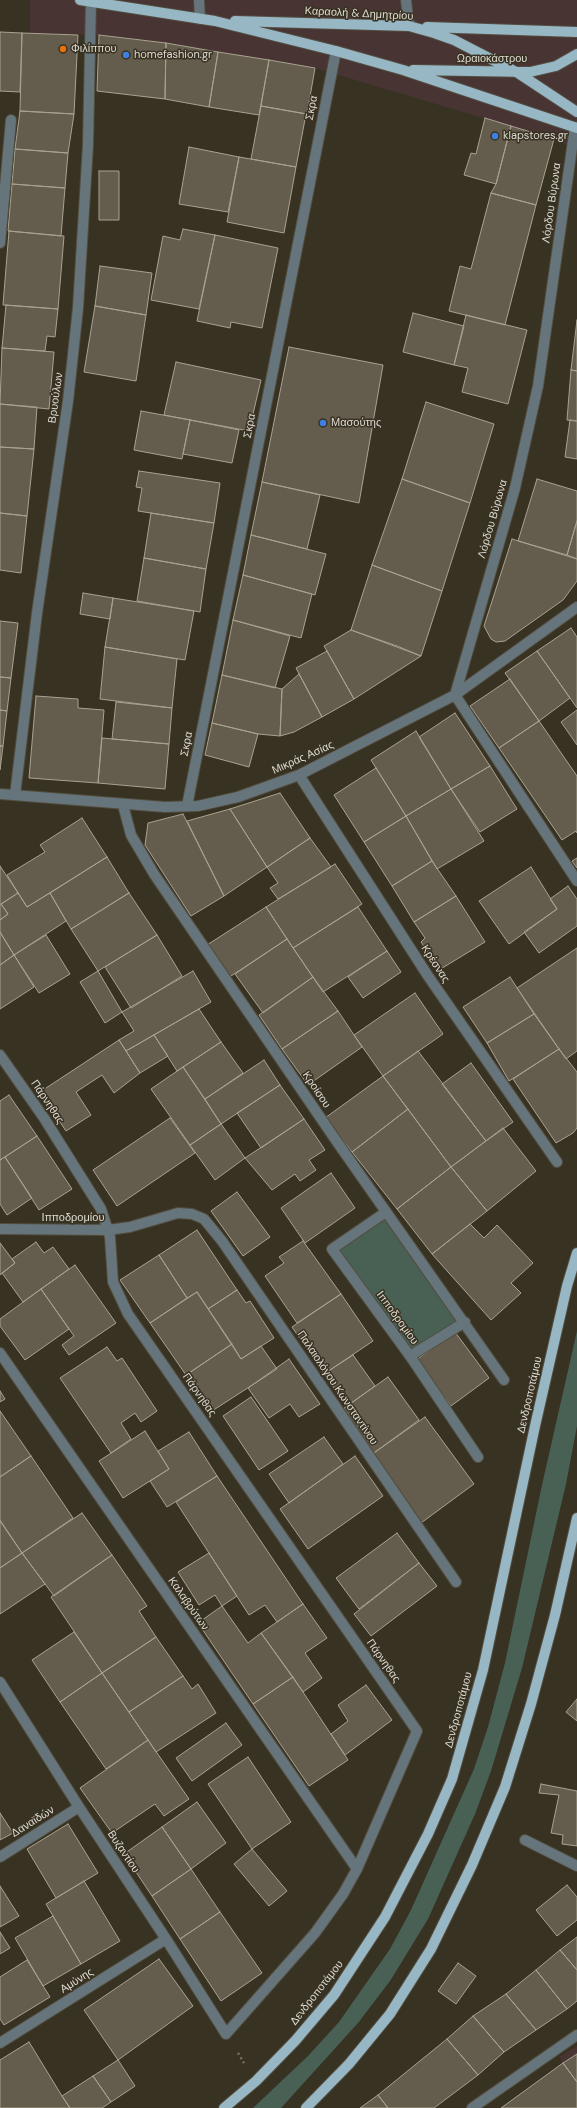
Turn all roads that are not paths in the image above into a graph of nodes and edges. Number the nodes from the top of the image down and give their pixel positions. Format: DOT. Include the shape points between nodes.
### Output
graph roads {
  1 [pos="80,0"];
  2 [pos="199,0"];
  3 [pos="406,0"];
  4 [pos="90,1"];
  5 [pos="200,18"];
  6 [pos="215,21"];
  7 [pos="409,26"];
  8 [pos="577,32"];
  9 [pos="336,51"];
  10 [pos="577,54"];
  11 [pos="403,70"];
  12 [pos="518,73"];
  13 [pos="577,112"];
  14 [pos="10,120"];
  15 [pos="576,128"];
  16 [pos="0,243"];
  17 [pos="577,607"];
  18 [pos="455,695"];
  19 [pos="299,775"];
  20 [pos="0,794"];
  21 [pos="15,795"];
  22 [pos="123,804"];
  23 [pos="187,806"];
  24 [pos="577,881"];
  25 [pos="0,1055"];
  26 [pos="557,1162"];
  27 [pos="386,1212"];
  28 [pos="192,1214"];
  29 [pos="0,1229"];
  30 [pos="108,1230"];
  31 [pos="577,1253"];
  32 [pos="465,1322"];
  33 [pos="0,1353"];
  34 [pos="410,1356"];
  35 [pos="504,1380"];
  36 [pos="478,1457"];
  37 [pos="577,1518"];
  38 [pos="456,1582"];
  39 [pos="0,1682"];
  40 [pos="79,1807"];
  41 [pos="525,1840"];
  42 [pos="0,1857"];
  43 [pos="577,1866"];
  44 [pos="357,1869"];
  45 [pos="166,1939"];
  46 [pos="577,2035"];
  47 [pos="0,2043"];
  48 [pos="224,2108"];
  49 [pos="306,2108"];
  50 [pos="472,2108"];
  1 -- 4 [label="main road, Καραολή & Δημητρίου"];
  2 -- 5 [label="street"];
  3 -- 7 [label="street"];
  4 -- 5 [label="main road, Καραολή & Δημητρίου"];
  4 -- 21 [label="street, Βρυούλων" via="88,145 72,372 37,613"];
  5 -- 6 [label="main road, Καραολή & Δημητρίου"];
  6 -- 7 [label="main road, Καραολή & Δημητρίου"];
  6 -- 9 [label="main road, Καραολή & Δημητρίου"];
  7 -- 8 [label="main road"];
  7 -- 12 [label="main road, Καραολή & Δημητρίου" via="454,40"];
  9 -- 11 [label="main road, Καραολή & Δημητρίου"];
  9 -- 23 [label="street, Σκρα"];
  10 -- 12 [label="main road, Ωραιοκάστρου" via="556,66"];
  11 -- 12 [label="main road, Ωραιοκάστρου"];
  11 -- 15 [label="main road, Καραολή & Δημητρίου"];
  12 -- 13 [label="main road, Καραολή & Δημητρίου"];
  14 -- 16 [label="street"];
  15 -- 18 [label="street, Λόρδου Βύρωνα" via="538,386 515,488"];
  17 -- 18 [label="street, Μικράς Ασίας"];
  18 -- 19 [label="street, Μικράς Ασίας"];
  18 -- 24 [label="street"];
  19 -- 23 [label="street, Μικράς Ασίας" via="238,797"];
  19 -- 26 [label="street, Κρέσνας" via="428,976"];
  20 -- 21 [label="street, Μικράς Ασίας"];
  21 -- 22 [label="street, Μικράς Ασίας"];
  22 -- 23 [label="street, Μικράς Ασίας"];
  22 -- 27 [label="street, Κροίσου" via="131,835 154,874"];
  25 -- 30 [label="street, Πάρνηθας" via="89,1189 105,1217"];
  27 -- 32 [label="street, Κροίσου"];
  27 -- 34 [label="street, Ιπποδρομίου" via="332,1249"];
  28 -- 30 [label="street, Ιπποδρομίου" via="171,1214 134,1226"];
  28 -- 38 [label="street, Παλαιολόγου Κωνσταντίνου" via="204,1220 222,1241"];
  29 -- 30 [label="street, Ιπποδρομίου"];
  30 -- 44 [label="street, Πάρνηθας" via="113,1282 128,1314 417,1731"];
  31 -- 48 [label="main road, Δενδροποτάμου" via="535,1426 488,1650 452,1779 408,1874 365,1950 334,1995 256,2081"];
  32 -- 34 [label="street"];
  32 -- 35 [label="street, Κροίσου"];
  33 -- 44 [label="street, Καλαβρύτων"];
  34 -- 36 [label="street, Ιπποδρομίου"];
  37 -- 49 [label="main road" via="531,1704 505,1787 472,1865 431,1949 398,2002 367,2043"];
  39 -- 40 [label="street, Βυζαντίου"];
  40 -- 42 [label="street, Δαναϊδών"];
  40 -- 45 [label="street, Βυζαντίου"];
  41 -- 43 [label="street"];
  44 -- 45 [label="street, Βυζαντίου" via="343,1894 315,1933 226,2034"];
  45 -- 47 [label="street, Αμύνης"];
  46 -- 50 [label="street"];
}
